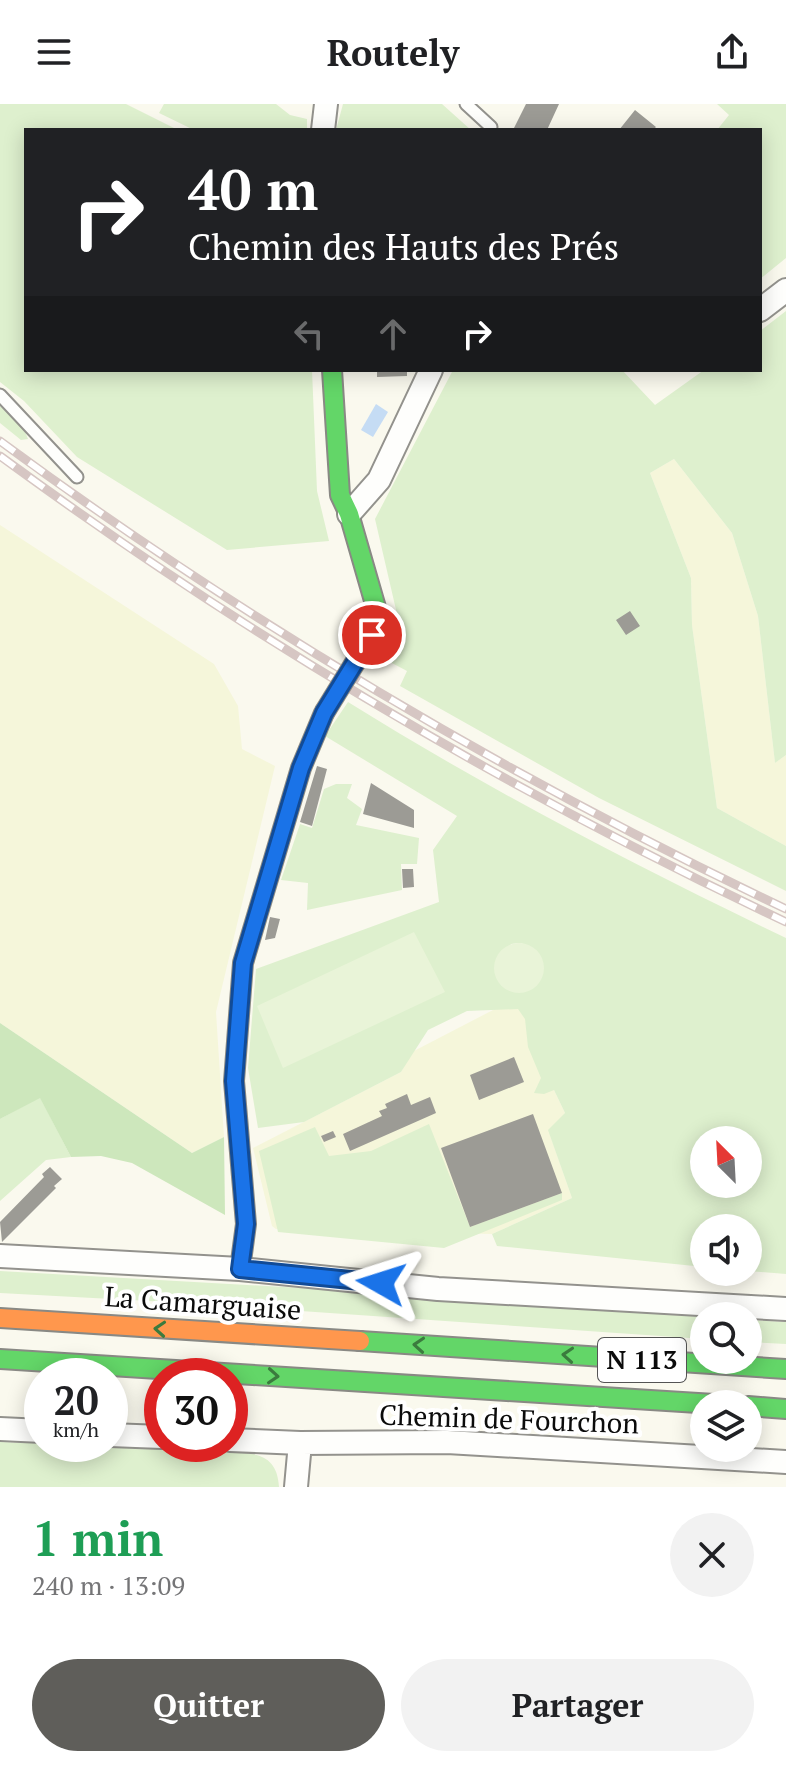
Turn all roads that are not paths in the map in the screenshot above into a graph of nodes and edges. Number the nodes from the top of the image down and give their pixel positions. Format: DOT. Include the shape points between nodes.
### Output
graph roads {
  1 [pos="326,104"];
  2 [pos="467,104"];
  3 [pos="491,127"];
  4 [pos="323,128"];
  5 [pos="786,290"];
  6 [pos="762,308"];
  7 [pos="332,372"];
  8 [pos="430,372"];
  9 [pos="0,395"];
  10 [pos="77,477"];
  11 [pos="349,514"];
  12 [pos="0,1256"];
  13 [pos="240,1269"];
  14 [pos="786,1309"];
  15 [pos="0,1318"];
  16 [pos="0,1359"];
  17 [pos="786,1369"];
  18 [pos="690,1402"];
  19 [pos="762,1407"];
  20 [pos="786,1409"];
  21 [pos="0,1429"];
  22 [pos="24,1430"];
  23 [pos="248,1441"];
  24 [pos="300,1443"];
  25 [pos="786,1462"];
  26 [pos="296,1487"];
  1 -- 4 [label="street"];
  2 -- 3 [label="lane"];
  5 -- 6 [label="street"];
  7 -- 11 [label="main road" via="340,495"];
  8 -- 11 [label="street" via="379,480"];
  9 -- 10 [label="lane"];
  11 -- 13 [label="main road, bridge" via="379,618 324,713 301,768 243,963 234,1081 246,1224"];
  12 -- 13 [label="street"];
  13 -- 14 [label="street" via="438,1289"];
  17 -- 15 [label="main road, La Camarguaise / N 113, one-way"];
  16 -- 18 [label="main road, N 113, one-way"];
  19 -- 20 [label="main road"];
  21 -- 22 [label="street"];
  23 -- 24 [label="street, Chemin de Fourchon"];
  24 -- 25 [label="street, Chemin de Fourchon" via="447,1442"];
  24 -- 26 [label="street"];
}
